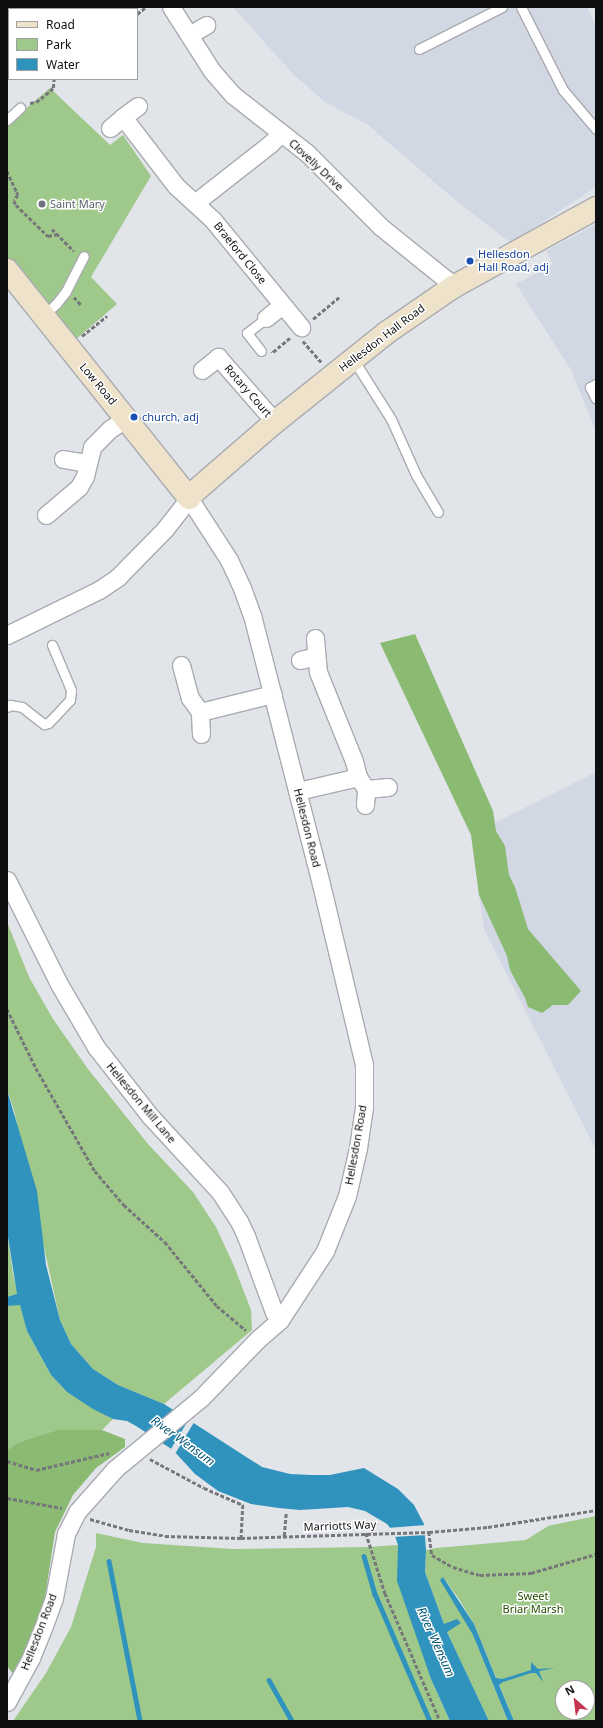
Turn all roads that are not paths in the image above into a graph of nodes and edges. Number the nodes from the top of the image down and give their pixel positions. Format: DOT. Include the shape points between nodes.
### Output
graph roads {
  1 [pos="171,7"];
  2 [pos="502,7"];
  3 [pos="521,7"];
  4 [pos="206,25"];
  5 [pos="189,35"];
  6 [pos="419,49"];
  7 [pos="138,106"];
  8 [pos="20,108"];
  9 [pos="123,117"];
  10 [pos="7,120"];
  11 [pos="110,128"];
  12 [pos="596,129"];
  13 [pos="281,133"];
  14 [pos="196,202"];
  15 [pos="596,208"];
  16 [pos="83,258"];
  17 [pos="7,270"];
  18 [pos="453,287"];
  19 [pos="282,305"];
  20 [pos="43,316"];
  21 [pos="266,318"];
  22 [pos="301,333"];
  23 [pos="261,351"];
  24 [pos="353,358"];
  25 [pos="202,370"];
  26 [pos="596,384"];
  27 [pos="596,399"];
  28 [pos="127,418"];
  29 [pos="275,422"];
  30 [pos="63,459"];
  31 [pos="86,464"];
  32 [pos="189,498"];
  33 [pos="438,512"];
  34 [pos="46,515"];
  35 [pos="7,635"];
  36 [pos="315,638"];
  37 [pos="52,645"];
  38 [pos="181,665"];
  39 [pos="273,694"];
  40 [pos="7,707"];
  41 [pos="200,712"];
  42 [pos="201,734"];
  43 [pos="388,787"];
  44 [pos="363,790"];
  45 [pos="298,791"];
  46 [pos="7,880"];
  47 [pos="274,1326"];
  48 [pos="8,1694"];
  1 -- 5 [label="street, Clovelly Drive"];
  2 -- 6 [label="lane"];
  3 -- 12 [label="lane" via="563,90"];
  4 -- 5 [label="street"];
  5 -- 13 [label="street, Clovelly Drive" via="212,71 233,95"];
  7 -- 9 [label="street"];
  8 -- 10 [label="lane"];
  9 -- 11 [label="street"];
  9 -- 14 [label="street, Braeford Close" via="176,186"];
  13 -- 14 [label="street"];
  13 -- 18 [label="street, Clovelly Drive" via="307,153 381,227 448,280"];
  14 -- 19 [label="street, Braeford Close"];
  15 -- 18 [label="street, Hellesdon Hall Road"];
  16 -- 20 [label="lane" via="66,291"];
  17 -- 20 [label="street, Low Road"];
  18 -- 24 [label="street, Hellesdon Hall Road"];
  19 -- 21 [label="street"];
  19 -- 22 [label="street, Braeford Close"];
  20 -- 28 [label="street, Low Road"];
  21 -- 23 [label="lane" via="247,333"];
  24 -- 29 [label="street, Hellesdon Hall Road"];
  24 -- 33 [label="lane" via="391,419 416,475"];
  25 -- 29 [label="street, Rotary Court" via="218,357"];
  26 -- 27 [label="lane" via="590,387"];
  28 -- 31 [label="street" via="110,429 92,447"];
  28 -- 32 [label="street, Low Road"];
  29 -- 32 [label="street, Hellesdon Hall Road"];
  30 -- 31 [label="street"];
  31 -- 34 [label="street" via="85,476 80,487"];
  32 -- 35 [label="street" via="164,529 118,577 99,590"];
  32 -- 39 [label="street, Hellesdon Road" via="216,538 242,588"];
  36 -- 44 [label="street" via="308,658 318,672"];
  37 -- 40 [label="lane" via="71,690 70,700 44,724 22,707"];
  38 -- 41 [label="street" via="190,698"];
  39 -- 41 [label="street"];
  39 -- 45 [label="street, Hellesdon Road"];
  41 -- 42 [label="street"];
  43 -- 44 [label="street"];
  44 -- 45 [label="street"];
  45 -- 47 [label="street, Hellesdon Road" via="364,1064 364,1107 358,1148 344,1203 325,1251"];
  46 -- 47 [label="street, Hellesdon Mill Lane" via="59,984 96,1047 150,1116 220,1192 239,1221 274,1312"];
  47 -- 48 [label="street, Hellesdon Road" via="201,1398 115,1469 66,1534 54,1598 31,1658"];
}
